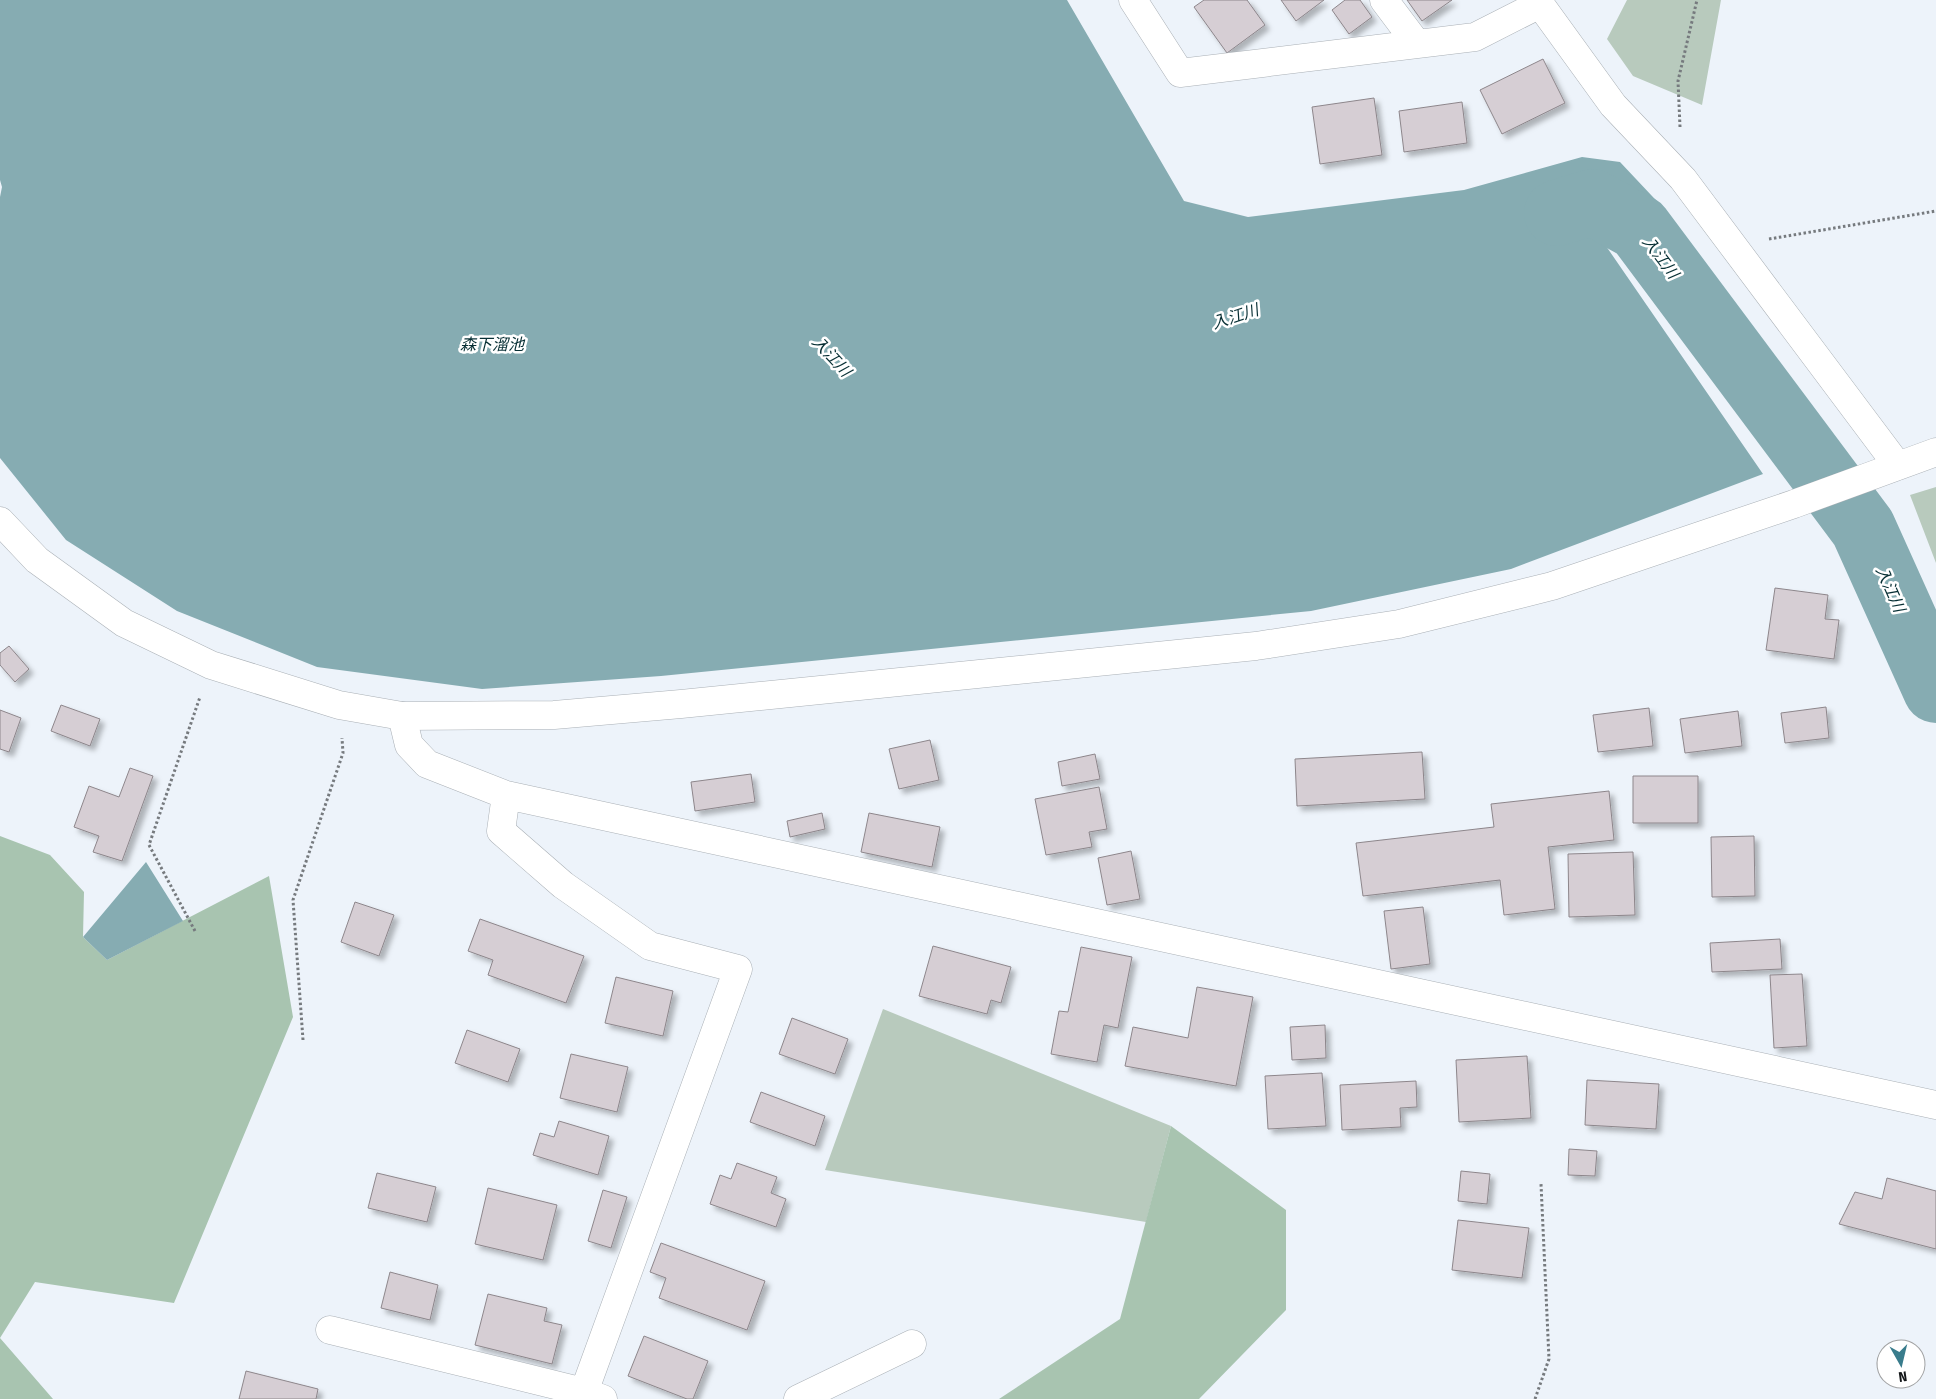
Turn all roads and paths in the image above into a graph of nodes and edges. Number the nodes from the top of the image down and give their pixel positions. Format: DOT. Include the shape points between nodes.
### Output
graph roads {
  1 [pos="1133,0"];
  2 [pos="1384,0"];
  3 [pos="1698,0"];
  4 [pos="1538,2"];
  5 [pos="1417,44"];
  6 [pos="1682,179"];
  7 [pos="1936,211"];
  8 [pos="1732,246"];
  9 [pos="1936,452"];
  10 [pos="1886,470"];
  11 [pos="0,521"];
  12 [pos="211,665"];
  13 [pos="339,705"];
  14 [pos="402,716"];
  15 [pos="506,795"];
  16 [pos="195,931"];
  17 [pos="302,1040"];
  18 [pos="1936,1105"];
  19 [pos="1541,1184"];
  20 [pos="330,1330"];
  21 [pos="912,1344"];
  22 [pos="593,1395"];
  23 [pos="798,1399"];
  24 [pos="1535,1399"];
  1 -- 5 [label="street" via="1180,73"];
  2 -- 5 [label="street"];
  3 -- 6 [label="path" via="1678,82"];
  4 -- 5 [label="street" via="1475,37"];
  4 -- 6 [label="street" via="1613,105"];
  6 -- 8 [label="street"];
  7 -- 8 [label="path"];
  8 -- 10 [label="street"];
  9 -- 10 [label="street"];
  10 -- 14 [label="street" via="1552,586 1399,624 1256,646 681,704 564,714"];
  11 -- 12 [label="street" via="37,560 124,623"];
  12 -- 13 [label="street"];
  12 -- 16 [label="path" via="149,845"];
  13 -- 14 [label="street"];
  13 -- 17 [label="path" via="343,752 293,900"];
  14 -- 15 [label="street" via="408,745 427,764"];
  15 -- 18 [label="street"];
  15 -- 22 [label="street" via="501,831 563,885 650,946 738,969"];
  19 -- 24 [label="path" via="1549,1359"];
  20 -- 22 [label="street"];
  21 -- 23 [label="street"];
}
